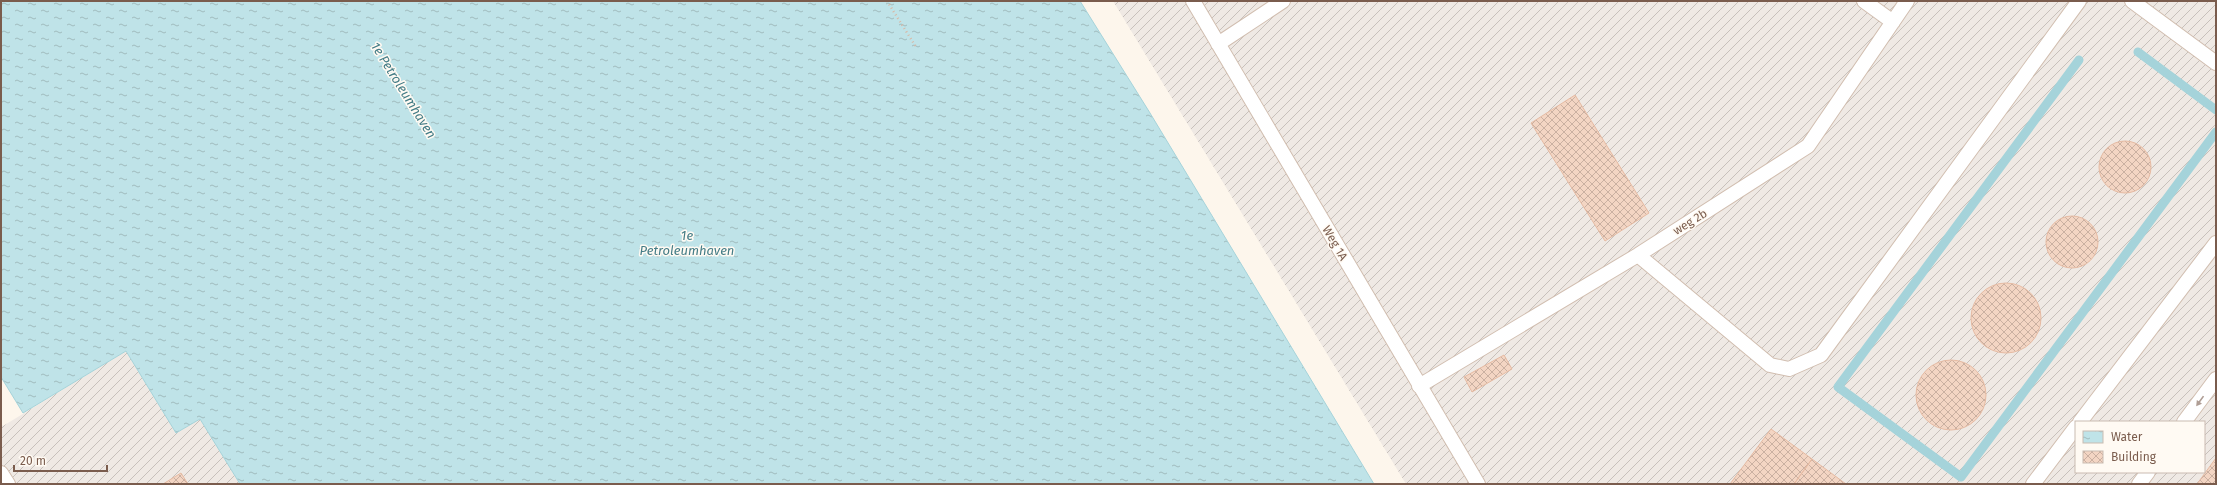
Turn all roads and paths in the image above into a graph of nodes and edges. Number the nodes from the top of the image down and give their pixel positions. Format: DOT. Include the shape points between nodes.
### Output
graph roads {
  1 [pos="887,1"];
  2 [pos="1193,1"];
  3 [pos="1283,1"];
  4 [pos="1864,1"];
  5 [pos="1907,1"];
  6 [pos="2079,1"];
  7 [pos="2132,1"];
  8 [pos="1892,22"];
  9 [pos="1218,44"];
  10 [pos="916,48"];
  11 [pos="2216,63"];
  12 [pos="2216,243"];
  13 [pos="1638,255"];
  14 [pos="2216,379"];
  15 [pos="1419,386"];
  16 [pos="2081,421"];
  17 [pos="2185,421"];
  18 [pos="2075,428"];
  19 [pos="1,473"];
  20 [pos="2147,473"];
  21 [pos="8,484"];
  22 [pos="1478,484"];
  23 [pos="2033,484"];
  24 [pos="2139,484"];
  1 -- 10 [label="path"];
  2 -- 9 [label="lane, Weg 1A"];
  3 -- 9 [label="lane"];
  4 -- 8 [label="lane"];
  5 -- 8 [label="lane, weg 2b"];
  6 -- 13 [label="lane" via="1821,355 1789,369 1770,365"];
  7 -- 11 [label="lane"];
  8 -- 13 [label="lane, weg 2b" via="1808,146"];
  9 -- 15 [label="lane, Weg 1A"];
  12 -- 16 [label="lane"];
  13 -- 15 [label="lane, weg 2b"];
  14 -- 17 [label="lane, one-way"];
  15 -- 22 [label="lane, Weg 1A"];
  18 -- 23 [label="lane"];
  19 -- 21 [label="lane"];
  20 -- 24 [label="lane"];
}
